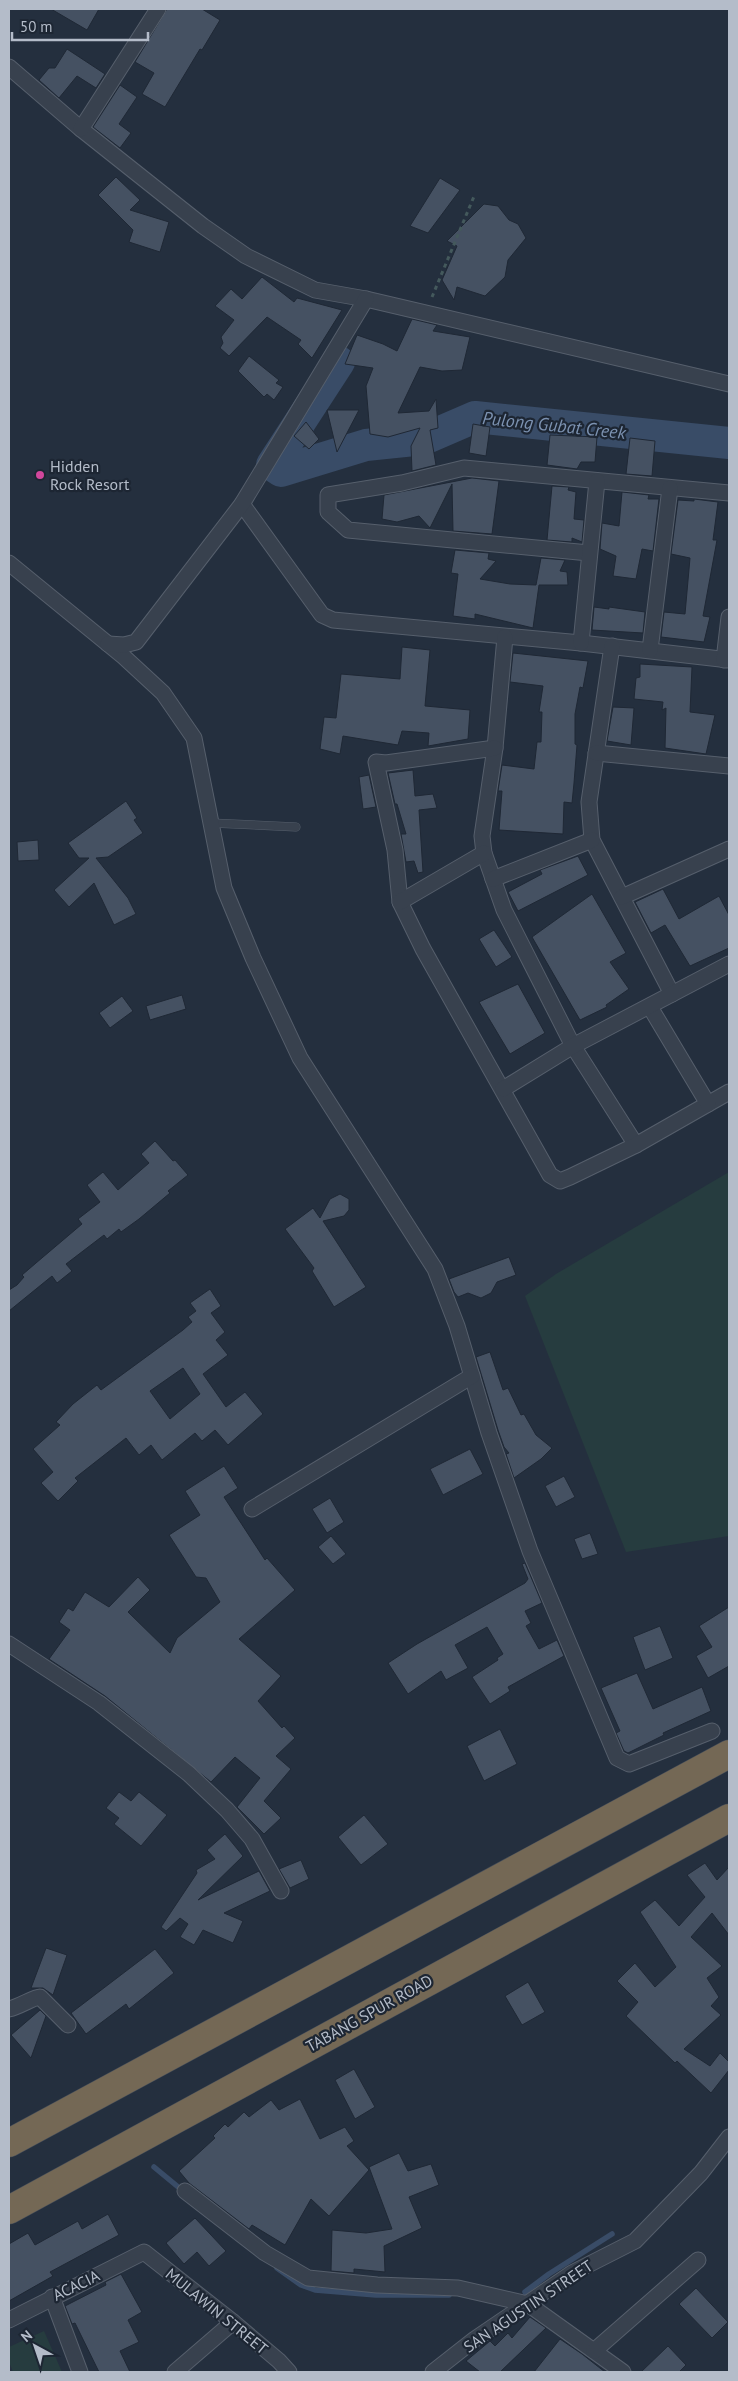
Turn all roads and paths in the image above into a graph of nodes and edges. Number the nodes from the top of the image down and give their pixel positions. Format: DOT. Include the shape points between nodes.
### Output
graph roads {
  1 [pos="151,11"];
  2 [pos="9,67"];
  3 [pos="81,128"];
  4 [pos="475,194"];
  5 [pos="366,299"];
  6 [pos="425,312"];
  7 [pos="729,384"];
  8 [pos="597,481"];
  9 [pos="670,488"];
  10 [pos="729,493"];
  11 [pos="242,504"];
  12 [pos="589,553"];
  13 [pos="9,563"];
  14 [pos="729,617"];
  15 [pos="505,637"];
  16 [pos="581,643"];
  17 [pos="108,644"];
  18 [pos="612,646"];
  19 [pos="650,650"];
  20 [pos="727,660"];
  21 [pos="495,748"];
  22 [pos="596,753"];
  23 [pos="729,766"];
  24 [pos="211,823"];
  25 [pos="296,827"];
  26 [pos="592,840"];
  27 [pos="729,849"];
  28 [pos="484,853"];
  29 [pos="493,878"];
  30 [pos="622,897"];
  31 [pos="400,902"];
  32 [pos="727,970"];
  33 [pos="672,994"];
  34 [pos="650,1007"];
  35 [pos="573,1046"];
  36 [pos="503,1089"];
  37 [pos="729,1092"];
  38 [pos="708,1104"];
  39 [pos="636,1145"];
  40 [pos="472,1376"];
  41 [pos="252,1510"];
  42 [pos="9,1644"];
  43 [pos="712,1731"];
  44 [pos="729,1754"];
  45 [pos="729,1818"];
  46 [pos="281,1891"];
  47 [pos="9,2009"];
  48 [pos="68,2025"];
  49 [pos="729,2137"];
  50 [pos="9,2143"];
  51 [pos="185,2190"];
  52 [pos="9,2210"];
  53 [pos="144,2252"];
  54 [pos="698,2260"];
  55 [pos="52,2297"];
  56 [pos="528,2304"];
  57 [pos="9,2320"];
  58 [pos="233,2322"];
  59 [pos="594,2351"];
  60 [pos="80,2372"];
  61 [pos="175,2372"];
  62 [pos="289,2372"];
  63 [pos="433,2372"];
  64 [pos="623,2372"];
  1 -- 3 [label="street"];
  2 -- 3 [label="street"];
  3 -- 5 [label="street" via="203,226 246,256 315,290"];
  4 -- 6 [label="path"];
  5 -- 6 [label="street"];
  5 -- 11 [label="street"];
  6 -- 7 [label="street"];
  8 -- 9 [label="street"];
  8 -- 12 [label="street"];
  8 -- 12 [label="street" via="464,468 402,483 328,495 328,512 348,530"];
  9 -- 10 [label="street"];
  9 -- 19 [label="street"];
  11 -- 15 [label="street" via="322,615 333,620"];
  11 -- 17 [label="street" via="136,642"];
  12 -- 16 [label="street"];
  13 -- 17 [label="street"];
  14 -- 20 [label="street"];
  15 -- 16 [label="street"];
  15 -- 21 [label="street"];
  16 -- 18 [label="street"];
  17 -- 24 [label="street" via="163,693 194,738"];
  18 -- 19 [label="street"];
  18 -- 22 [label="street"];
  19 -- 20 [label="street"];
  21 -- 28 [label="street" via="482,836"];
  21 -- 31 [label="street" via="376,762 395,850"];
  22 -- 23 [label="street"];
  22 -- 26 [label="street" via="589,802"];
  24 -- 25 [label="lane"];
  24 -- 40 [label="street" via="224,888 300,1058 435,1269"];
  26 -- 29 [label="street"];
  26 -- 30 [label="street"];
  27 -- 30 [label="street"];
  28 -- 29 [label="street"];
  28 -- 31 [label="street"];
  29 -- 35 [label="street" via="504,910"];
  30 -- 33 [label="street"];
  31 -- 36 [label="street" via="423,949"];
  32 -- 33 [label="street"];
  33 -- 34 [label="street"];
  34 -- 35 [label="street"];
  34 -- 38 [label="street"];
  35 -- 36 [label="street"];
  35 -- 39 [label="street"];
  36 -- 39 [label="street" via="550,1174 560,1181"];
  37 -- 38 [label="street"];
  38 -- 39 [label="street"];
  40 -- 41 [label="street"];
  40 -- 43 [label="street" via="530,1551 617,1758 628,1764"];
  42 -- 46 [label="street" via="99,1703 189,1774 227,1810 252,1840"];
  44 -- 50 [label="highway"];
  45 -- 52 [label="highway, TABANG SPUR ROAD"];
  47 -- 48 [label="street" via="40,1997"];
  49 -- 56 [label="street, SAN AGUSTIN STREET" via="701,2173 635,2241 572,2273"];
  51 -- 56 [label="street" via="265,2253 308,2278 458,2288"];
  53 -- 55 [label="street, ACACIA"];
  53 -- 58 [label="street, MULAWIN STREET"];
  54 -- 59 [label="street"];
  55 -- 57 [label="street, ACACIA"];
  55 -- 60 [label="street"];
  56 -- 59 [label="street"];
  56 -- 63 [label="street, SAN AGUSTIN STREET"];
  58 -- 61 [label="street"];
  58 -- 62 [label="street, MULAWIN STREET"];
  59 -- 64 [label="street"];
}
